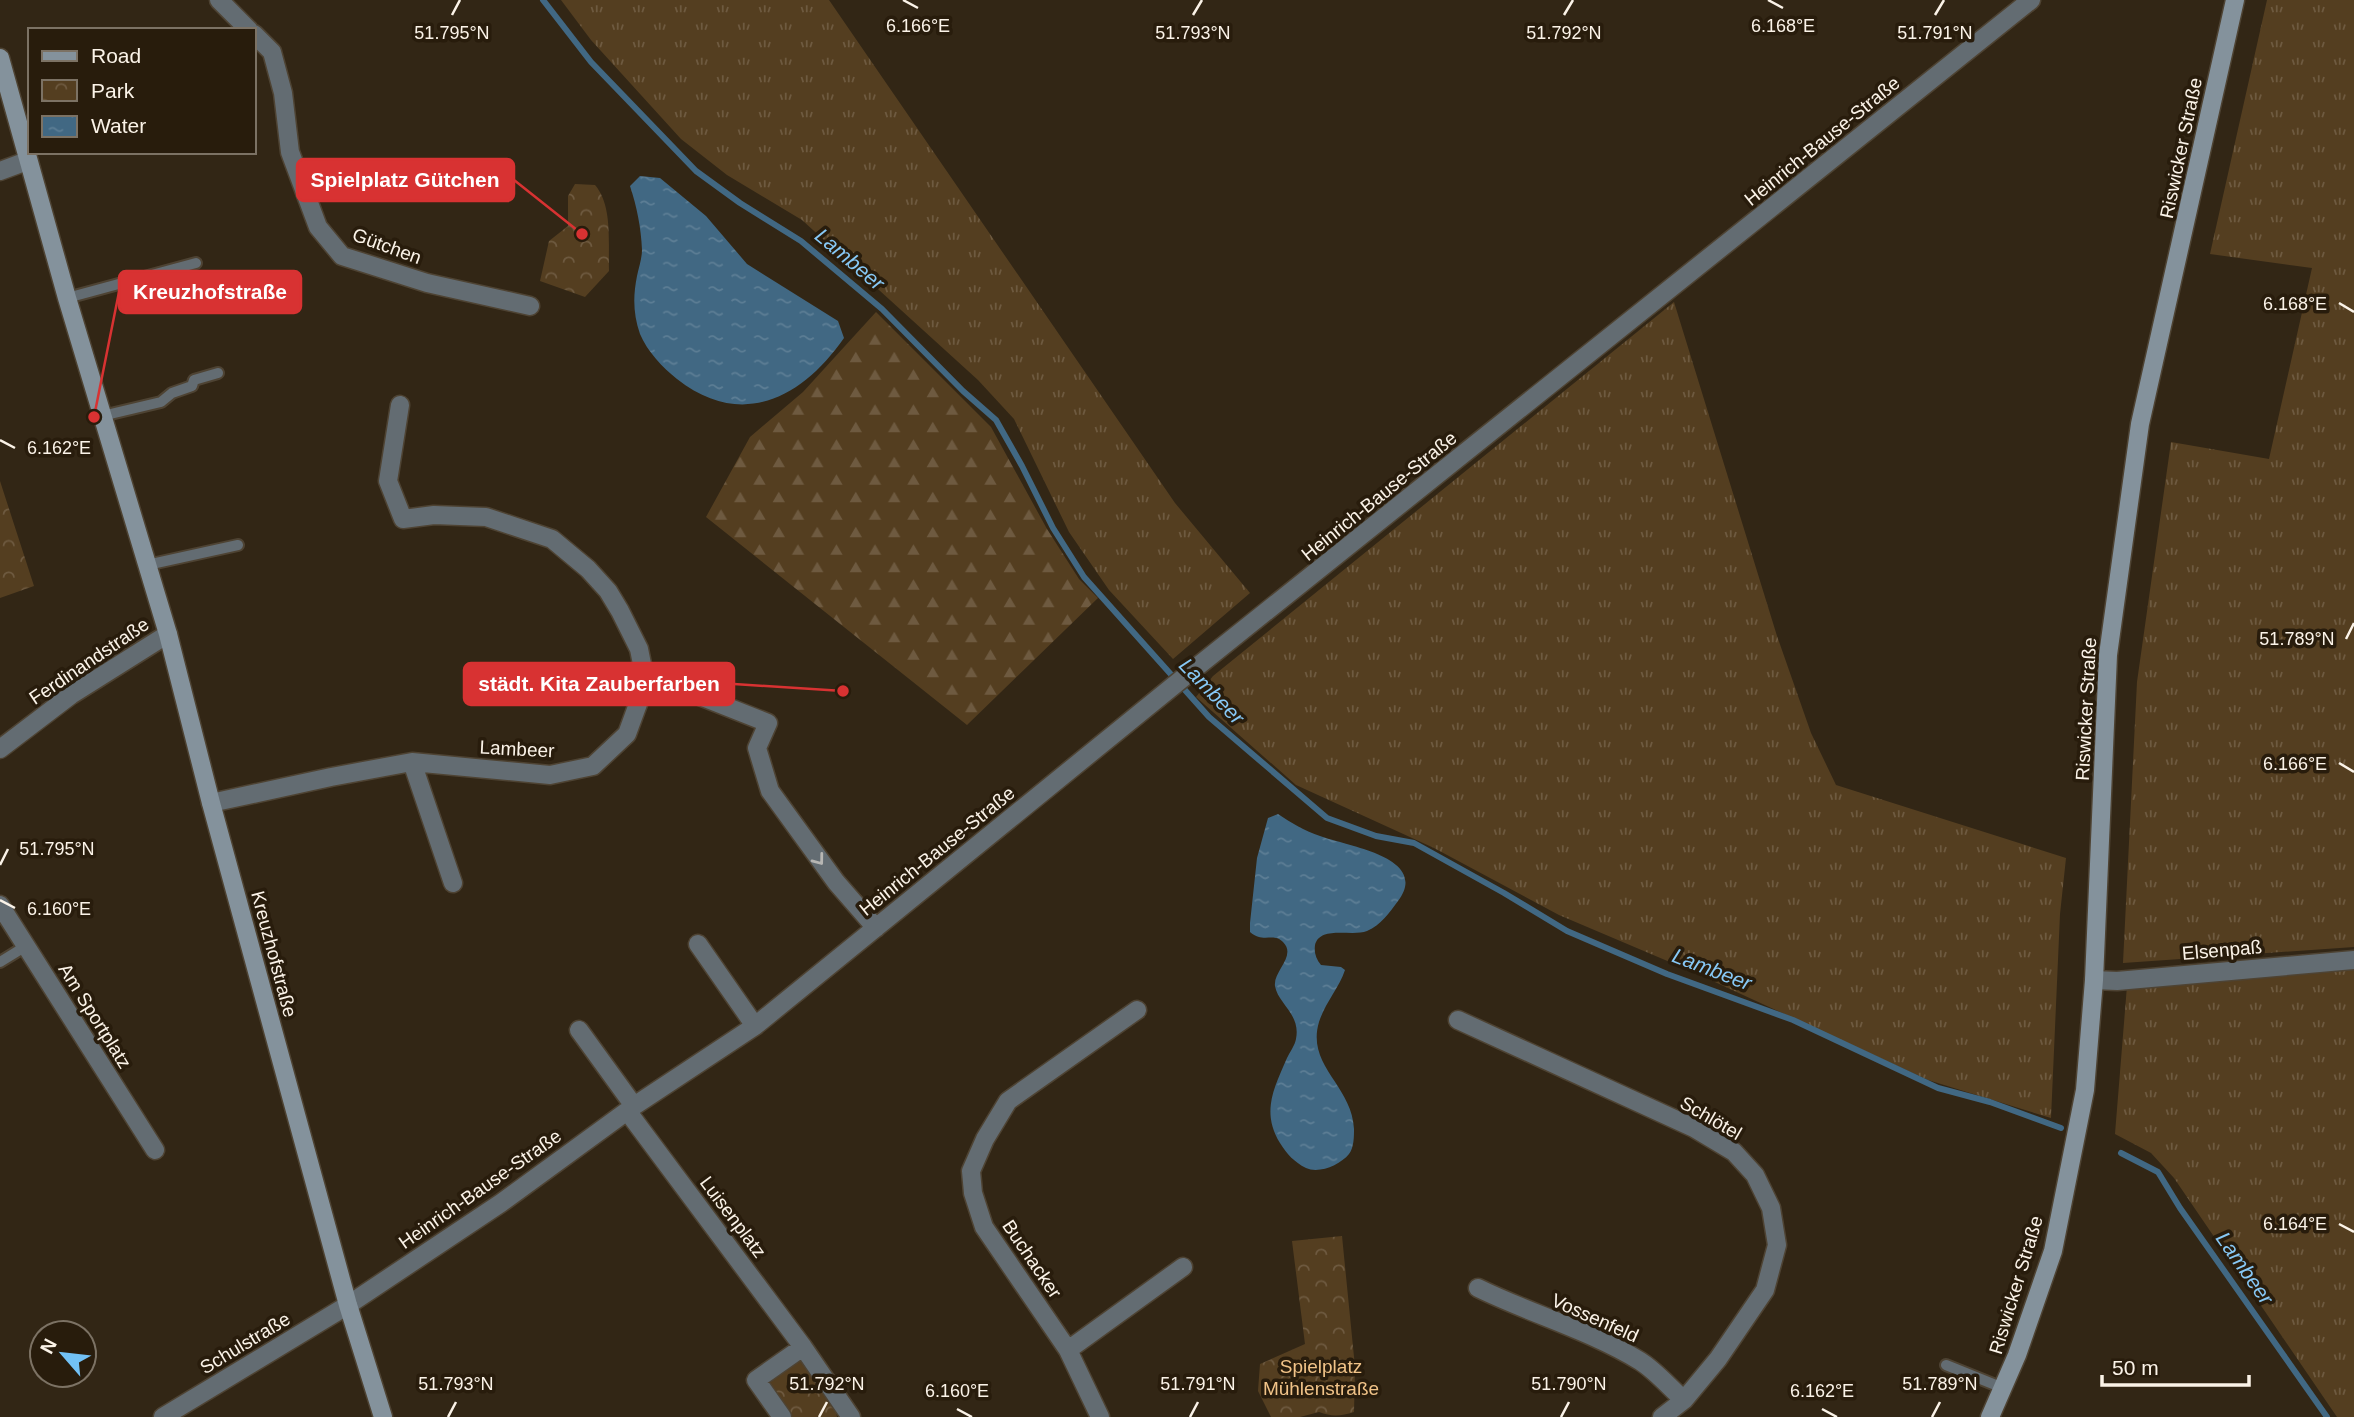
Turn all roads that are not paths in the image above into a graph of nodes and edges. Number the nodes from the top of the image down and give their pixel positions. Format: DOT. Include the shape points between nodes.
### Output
graph roads {
  1 [pos="219,0"];
  2 [pos="2031,0"];
  3 [pos="2235,0"];
  4 [pos="247,28"];
  5 [pos="256,36"];
  6 [pos="0,58"];
  7 [pos="27,161"];
  8 [pos="0,171"];
  9 [pos="196,263"];
  10 [pos="67,298"];
  11 [pos="530,306"];
  12 [pos="218,373"];
  13 [pos="400,405"];
  14 [pos="102,416"];
  15 [pos="238,545"];
  16 [pos="147,565"];
  17 [pos="168,634"];
  18 [pos="644,674"];
  19 [pos="0,749"];
  20 [pos="412,762"];
  21 [pos="211,803"];
  22 [pos="453,883"];
  23 [pos="0,905"];
  24 [pos="876,928"];
  25 [pos="698,944"];
  26 [pos="26,946"];
  27 [pos="2354,960"];
  28 [pos="0,962"];
  29 [pos="2094,980"];
  30 [pos="1137,1010"];
  31 [pos="1458,1020"];
  32 [pos="755,1026"];
  33 [pos="579,1030"];
  34 [pos="631,1109"];
  35 [pos="155,1150"];
  36 [pos="1183,1267"];
  37 [pos="1478,1288"];
  38 [pos="348,1304"];
  39 [pos="803,1347"];
  40 [pos="1068,1350"];
  41 [pos="1946,1365"];
  42 [pos="2003,1388"];
  43 [pos="1684,1400"];
  44 [pos="163,1417"];
  45 [pos="383,1417"];
  46 [pos="782,1417"];
  47 [pos="851,1417"];
  48 [pos="1100,1417"];
  49 [pos="1662,1417"];
  50 [pos="1990,1417"];
  1 -- 4 [label="street"];
  2 -- 24 [label="street, Heinrich-Bause-Straße"];
  3 -- 29 [label="street, Riswicker Straße" via="2134,465 2108,655"];
  5 -- 11 [label="street, Gütchen" via="272,52 283,93 290,152 318,227 342,256 427,283"];
  6 -- 7 [label="street, Kreuzhofstraße"];
  7 -- 8 [label="street"];
  7 -- 10 [label="street, Kreuzhofstraße"];
  9 -- 10 [label="lane"];
  10 -- 14 [label="street, Kreuzhofstraße"];
  12 -- 14 [label="lane" via="194,380 192,386 161,402"];
  13 -- 18 [label="street, Lambeer" via="388,481 403,519 486,517 552,539 608,591 639,649"];
  14 -- 16 [label="street, Kreuzhofstraße"];
  15 -- 16 [label="lane"];
  16 -- 17 [label="street, Kreuzhofstraße"];
  17 -- 19 [label="street, Ferdinandstraße" via="71,695"];
  17 -- 21 [label="street, Kreuzhofstraße"];
  18 -- 20 [label="street, Lambeer" via="627,734 593,766 550,775"];
  18 -- 24 [label="street, one-way" via="768,723 757,748 770,791"];
  20 -- 21 [label="street, Lambeer"];
  20 -- 22 [label="street"];
  21 -- 38 [label="street, Kreuzhofstraße"];
  23 -- 26 [label="street, Am Sportplatz"];
  24 -- 32 [label="street, Heinrich-Bause-Straße"];
  25 -- 32 [label="street"];
  26 -- 28 [label="lane"];
  26 -- 35 [label="street, Am Sportplatz"];
  27 -- 29 [label="street, Elsenpaß"];
  29 -- 42 [label="street, Riswicker Straße" via="2085,1090 2053,1251"];
  30 -- 40 [label="street, Buchacker" via="1008,1101 971,1171 984,1227"];
  31 -- 43 [label="street, Schlötel" via="1694,1128 1734,1152 1755,1175 1772,1208 1777,1245 1765,1290"];
  32 -- 34 [label="street, Heinrich-Bause-Straße"];
  33 -- 34 [label="street"];
  34 -- 38 [label="street, Heinrich-Bause-Straße" via="501,1203"];
  34 -- 39 [label="street, Luisenplatz"];
  36 -- 40 [label="street"];
  37 -- 43 [label="street, Vossenfeld" via="1641,1362"];
  38 -- 44 [label="street, Schulstraße"];
  38 -- 45 [label="street, Kreuzhofstraße"];
  39 -- 46 [label="street" via="756,1380"];
  39 -- 47 [label="street, Luisenplatz"];
  40 -- 48 [label="street, Buchacker"];
  41 -- 42 [label="lane"];
  42 -- 50 [label="street, Riswicker Straße"];
  43 -- 49 [label="street, Schlötel"];
}
